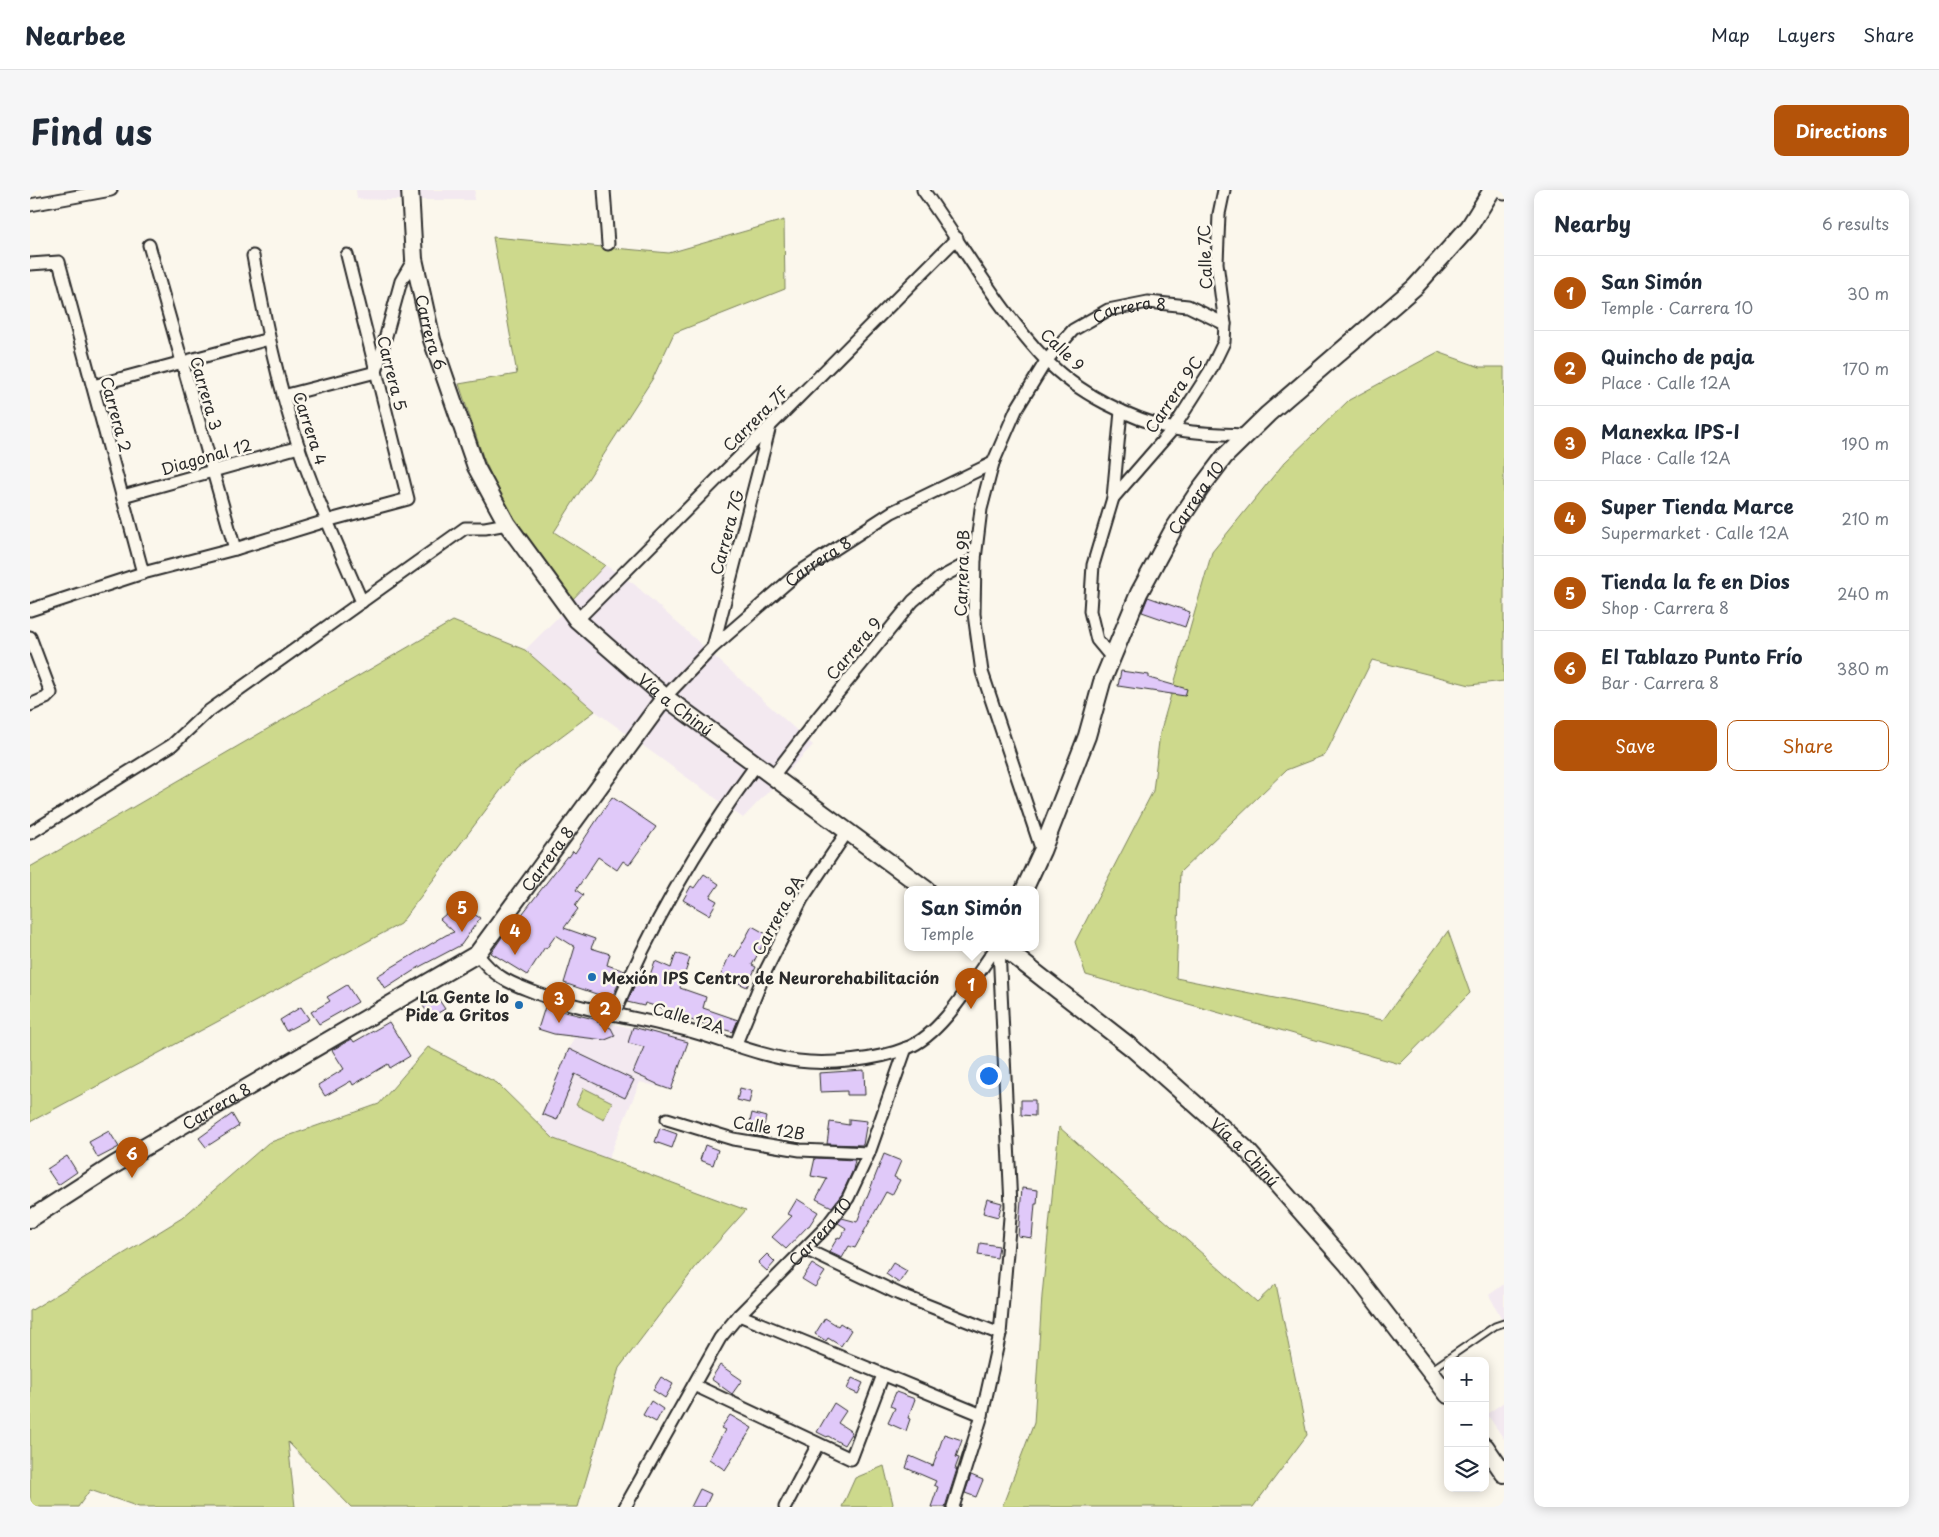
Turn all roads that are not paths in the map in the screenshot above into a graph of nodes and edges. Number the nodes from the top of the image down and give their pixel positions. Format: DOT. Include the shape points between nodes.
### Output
graph roads {
  1 [pos="111,190"];
  2 [pos="410,190"];
  3 [pos="604,190"];
  4 [pos="923,190"];
  5 [pos="1224,190"];
  6 [pos="1492,190"];
  7 [pos="1499,190"];
  8 [pos="64,194"];
  9 [pos="1504,194"];
  10 [pos="30,206"];
  11 [pos="957,238"];
  12 [pos="608,244"];
  13 [pos="149,245"];
  14 [pos="347,255"];
  15 [pos="253,256"];
  16 [pos="414,259"];
  17 [pos="30,264"];
  18 [pos="1225,324"];
  19 [pos="269,339"];
  20 [pos="1046,360"];
  21 [pos="182,362"];
  22 [pos="376,372"];
  23 [pos="93,386"];
  24 [pos="283,396"];
  25 [pos="1121,411"];
  26 [pos="770,426"];
  27 [pos="1173,429"];
  28 [pos="1246,435"];
  29 [pos="299,447"];
  30 [pos="993,463"];
  31 [pos="476,467"];
  32 [pos="213,471"];
  33 [pos="122,496"];
  34 [pos="1113,498"];
  35 [pos="326,521"];
  36 [pos="507,524"];
  37 [pos="235,549"];
  38 [pos="975,559"];
  39 [pos="143,573"];
  40 [pos="362,602"];
  41 [pos="30,610"];
  42 [pos="577,620"];
  43 [pos="30,636"];
  44 [pos="713,646"];
  45 [pos="1112,658"];
  46 [pos="665,697"];
  47 [pos="30,705"];
  48 [pos="756,765"];
  49 [pos="773,776"];
  50 [pos="30,832"];
  51 [pos="847,832"];
  52 [pos="1042,851"];
  53 [pos="921,886"];
  54 [pos="1026,886"];
  55 [pos="995,951"];
  56 [pos="997,951"];
  57 [pos="1008,951"];
  58 [pos="477,954"];
  59 [pos="614,1014"];
  60 [pos="735,1046"];
  61 [pos="906,1048"];
  62 [pos="667,1119"];
  63 [pos="869,1153"];
  64 [pos="30,1219"];
  65 [pos="805,1249"];
  66 [pos="739,1315"];
  67 [pos="1504,1323"];
  68 [pos="1000,1334"];
  69 [pos="1429,1371"];
  70 [pos="884,1375"];
  71 [pos="694,1385"];
  72 [pos="1444,1390"];
  73 [pos="982,1416"];
  74 [pos="818,1444"];
  75 [pos="1486,1447"];
  76 [pos="1504,1474"];
  77 [pos="625,1507"];
  78 [pos="785,1507"];
  79 [pos="953,1507"];
  1 -- 8 [label="street"];
  2 -- 16 [label="street, Carrera 6"];
  3 -- 12 [label="street"];
  4 -- 11 [label="street, Calle 9"];
  5 -- 18 [label="street, Calle 7C" via="1219,214 1217,263"];
  6 -- 28 [label="street, Carrera 10" via="1469,227 1415,287"];
  7 -- 9 [label="street"];
  8 -- 10 [label="street"];
  11 -- 20 [label="street, Calle 9" via="1010,318"];
  11 -- 26 [label="street, Carrera 7F"];
  13 -- 21 [label="street, Carrera 3"];
  14 -- 22 [label="street, Carrera 5"];
  15 -- 19 [label="street, Carrera 4"];
  16 -- 22 [label="street" via="400,281"];
  16 -- 31 [label="street, Carrera 6" via="432,340"];
  17 -- 23 [label="street, Carrera 2" via="59,262"];
  18 -- 20 [label="street, Carrera 8" via="1180,305 1148,302 1108,310 1073,330"];
  18 -- 27 [label="street, Carrera 9C" via="1224,342"];
  19 -- 21 [label="street"];
  19 -- 24 [label="street, Carrera 4"];
  20 -- 25 [label="street, Calle 9" via="1082,389"];
  20 -- 30 [label="street, Carrera 9B" via="1016,410"];
  21 -- 23 [label="street"];
  21 -- 32 [label="street, Carrera 3"];
  22 -- 24 [label="street"];
  22 -- 35 [label="street, Carrera 5" via="408,499"];
  23 -- 33 [label="street, Carrera 2"];
  24 -- 29 [label="street, Carrera 4"];
  25 -- 27 [label="street, Calle 9"];
  25 -- 34 [label="street, Carrera 9C"];
  26 -- 42 [label="street, Carrera 7F"];
  26 -- 44 [label="street, Carrera 7G"];
  27 -- 28 [label="street, Calle 9"];
  27 -- 34 [label="street, Carrera 9C"];
  28 -- 45 [label="street, Carrera 10" via="1225,456 1173,530 1139,593"];
  29 -- 32 [label="street, Diagonal 12"];
  29 -- 35 [label="street, Carrera 4"];
  30 -- 38 [label="street, Carrera 9B" via="981,509"];
  30 -- 44 [label="street, Carrera 8" via="876,522 798,573"];
  31 -- 36 [label="street, Vía a Chinú"];
  32 -- 33 [label="street, Diagonal 12"];
  32 -- 37 [label="street, Carrera 3"];
  33 -- 39 [label="street, Carrera 2"];
  34 -- 45 [label="street, Carrera 9C" via="1093,565 1090,611 1097,640"];
  35 -- 37 [label="street"];
  35 -- 40 [label="street, Carrera 4"];
  36 -- 40 [label="street" via="465,528"];
  36 -- 42 [label="street, Vía a Chinú"];
  37 -- 39 [label="street"];
  38 -- 49 [label="street, Carrera 9" via="940,578 913,601"];
  38 -- 52 [label="street, Carrera 9B" via="974,614 982,672"];
  39 -- 41 [label="street"];
  40 -- 50 [label="street" via="206,713 172,745"];
  42 -- 46 [label="street, Vía a Chinú"];
  43 -- 47 [label="street" via="51,693"];
  44 -- 46 [label="street, Carrera 8"];
  45 -- 52 [label="street, Carrera 10" via="1087,736"];
  46 -- 48 [label="street, Vía a Chinú"];
  46 -- 58 [label="street, Carrera 8"];
  48 -- 49 [label="street, Vía a Chinú"];
  48 -- 59 [label="street" via="690,862 649,937"];
  49 -- 51 [label="street, Vía a Chinú"];
  51 -- 53 [label="street, Vía a Chinú"];
  51 -- 60 [label="street, Carrera 9A" via="802,898 766,970"];
  52 -- 54 [label="street, Carrera 10"];
  55 -- 61 [label="street" via="938,1026 925,1038"];
  56 -- 68 [label="street" via="1011,1206"];
  57 -- 69 [label="street, Vía a Chinú" via="1132,1048 1246,1148 1348,1265"];
  58 -- 59 [label="street, Calle 12A" via="503,979 553,999"];
  58 -- 64 [label="street, Carrera 8" via="114,1164"];
  59 -- 60 [label="street, Calle 12A"];
  60 -- 61 [label="street, Calle 12A" via="784,1059 815,1062 845,1061"];
  61 -- 63 [label="street, Carrera 10"];
  62 -- 63 [label="street, Calle 12B" via="733,1139 800,1150"];
  63 -- 65 [label="street, Carrera 10" via="848,1198"];
  65 -- 66 [label="street, Carrera 10"];
  65 -- 68 [label="street" via="899,1294"];
  66 -- 70 [label="street"];
  66 -- 71 [label="street, Carrera 10" via="720,1338"];
  67 -- 69 [label="lane"];
  68 -- 73 [label="street"];
  69 -- 72 [label="street, Vía a Chinú"];
  70 -- 73 [label="street"];
  70 -- 74 [label="street" via="851,1459"];
  71 -- 74 [label="street"];
  71 -- 77 [label="street, Carrera 10"];
  73 -- 79 [label="street"];
  74 -- 78 [label="street"];
  75 -- 76 [label="street"];
}
